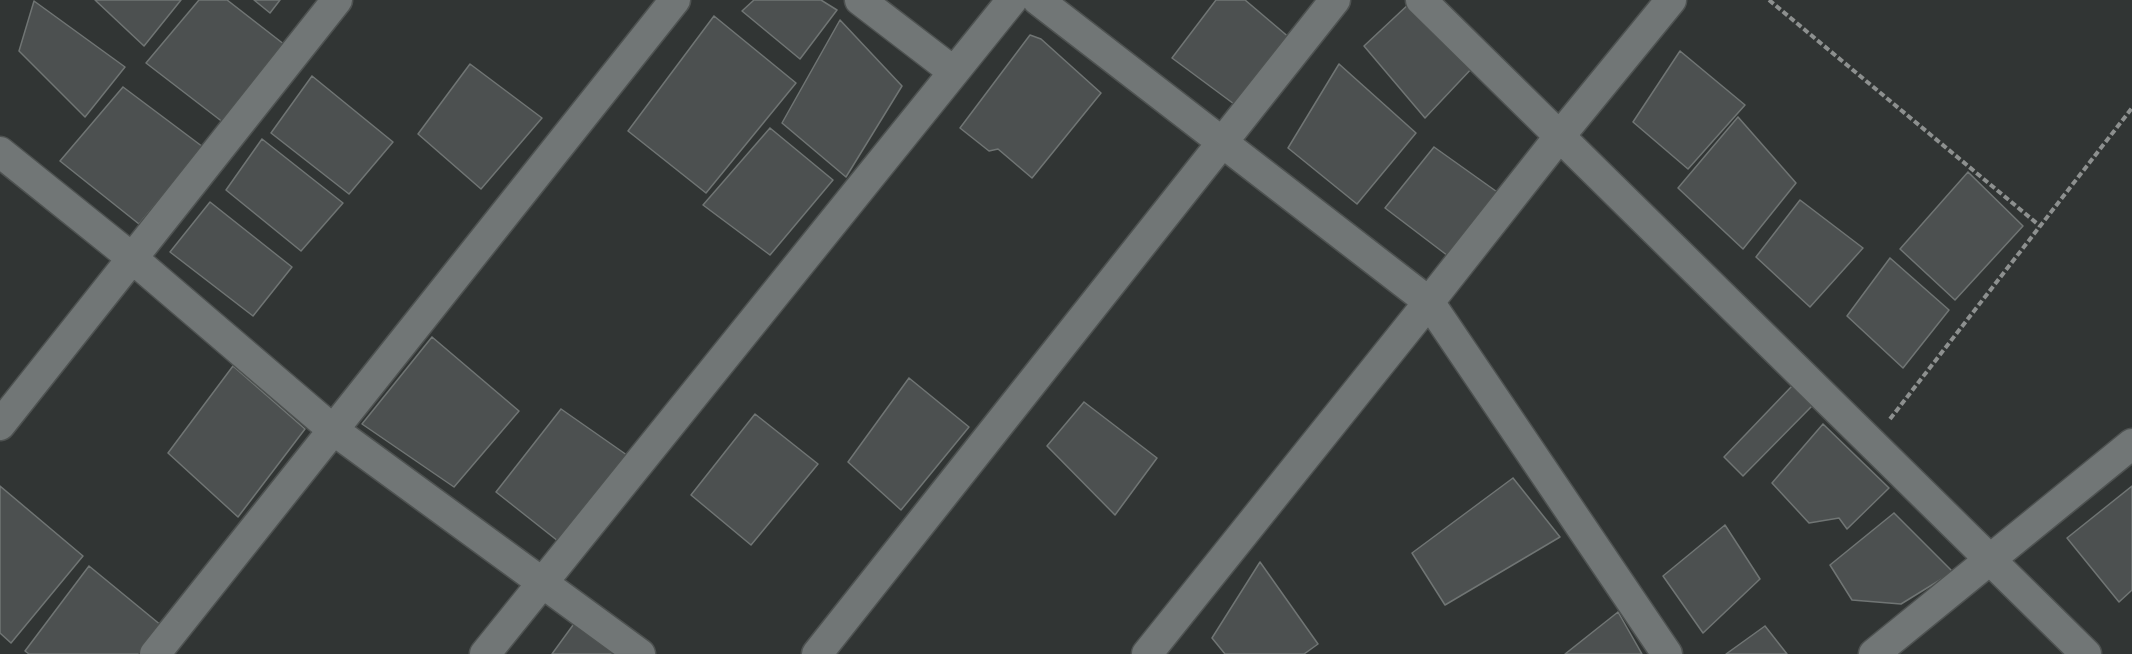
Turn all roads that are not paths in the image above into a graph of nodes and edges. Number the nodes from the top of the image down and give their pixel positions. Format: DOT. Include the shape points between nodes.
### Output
graph roads {
  1 [pos="337,0"];
  2 [pos="675,0"];
  3 [pos="860,0"];
  4 [pos="1012,0"];
  5 [pos="1038,0"];
  6 [pos="1335,0"];
  7 [pos="1421,0"];
  8 [pos="1671,0"];
  9 [pos="954,72"];
  10 [pos="1559,137"];
  11 [pos="1222,143"];
  12 [pos="0,152"];
  13 [pos="132,258"];
  14 [pos="1429,302"];
  15 [pos="0,425"];
  16 [pos="332,429"];
  17 [pos="2132,444"];
  18 [pos="1989,559"];
  19 [pos="542,581"];
  20 [pos="155,654"];
  21 [pos="484,654"];
  22 [pos="640,654"];
  23 [pos="817,654"];
  24 [pos="1147,654"];
  25 [pos="1666,654"];
  26 [pos="1874,654"];
  27 [pos="2086,654"];
  1 -- 13 [label="street"];
  2 -- 16 [label="street"];
  3 -- 9 [label="street"];
  4 -- 9 [label="street"];
  5 -- 11 [label="street"];
  6 -- 11 [label="street"];
  7 -- 10 [label="street"];
  8 -- 10 [label="street"];
  9 -- 19 [label="street"];
  10 -- 14 [label="street"];
  10 -- 18 [label="street"];
  11 -- 14 [label="street"];
  11 -- 23 [label="street"];
  12 -- 13 [label="street"];
  13 -- 15 [label="street"];
  13 -- 16 [label="street"];
  14 -- 24 [label="street"];
  14 -- 25 [label="street"];
  16 -- 19 [label="street"];
  16 -- 20 [label="street"];
  17 -- 18 [label="street"];
  18 -- 26 [label="street"];
  18 -- 27 [label="street"];
  19 -- 21 [label="street"];
  19 -- 22 [label="street"];
}
